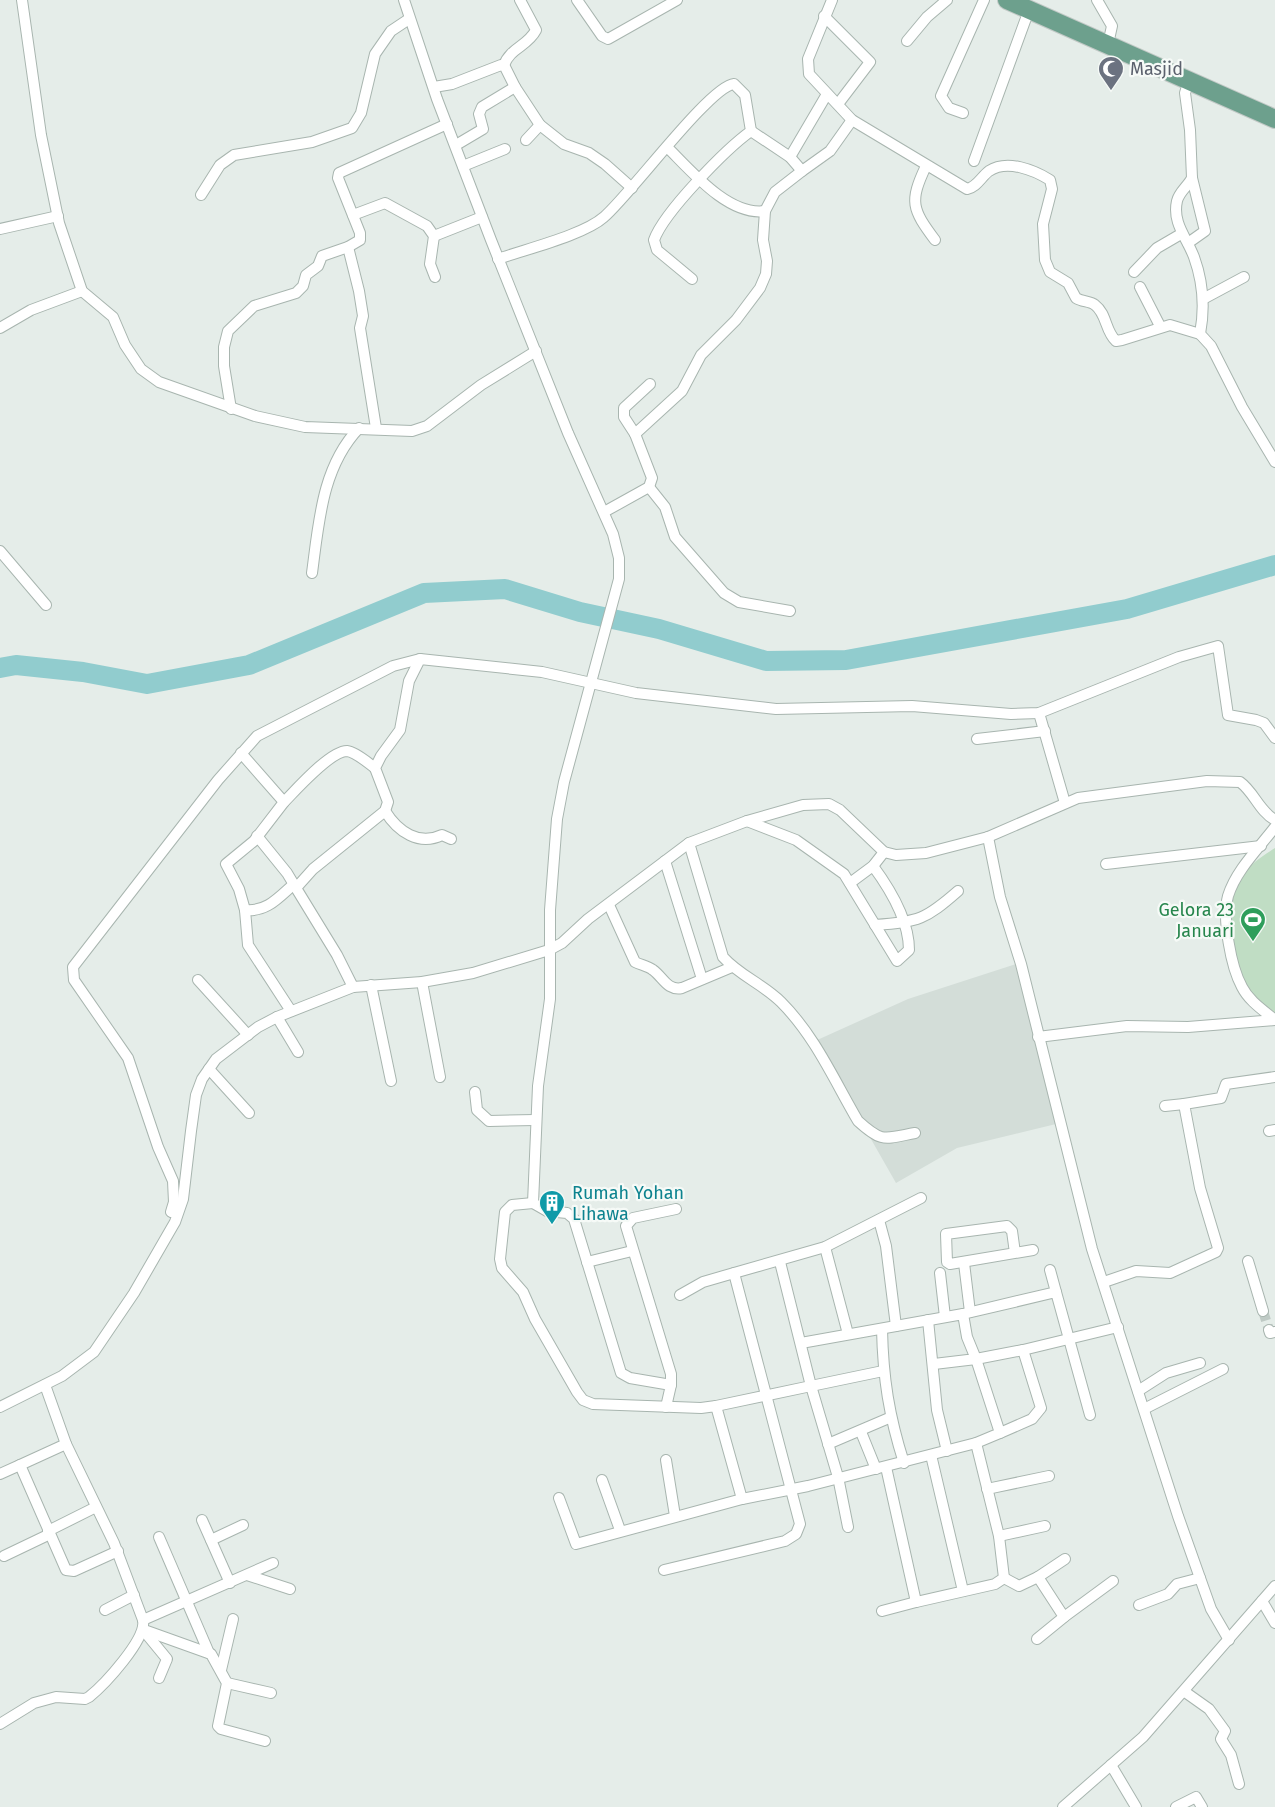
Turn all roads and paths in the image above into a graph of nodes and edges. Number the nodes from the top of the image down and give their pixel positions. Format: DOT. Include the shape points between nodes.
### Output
graph roads {
  1 [pos="22,0"];
  2 [pos="404,0"];
  3 [pos="520,0"];
  4 [pos="577,0"];
  5 [pos="677,0"];
  6 [pos="832,0"];
  7 [pos="946,0"];
  8 [pos="984,0"];
  9 [pos="1007,0"];
  10 [pos="1096,0"];
  11 [pos="1029,10"];
  12 [pos="824,16"];
  13 [pos="409,19"];
  14 [pos="907,41"];
  15 [pos="1108,44"];
  16 [pos="504,65"];
  17 [pos="1189,80"];
  18 [pos="434,87"];
  19 [pos="515,87"];
  20 [pos="827,94"];
  21 [pos="838,104"];
  22 [pos="963,113"];
  23 [pos="1275,119"];
  24 [pos="852,120"];
  25 [pos="447,124"];
  26 [pos="540,125"];
  27 [pos="751,131"];
  28 [pos="526,140"];
  29 [pos="456,145"];
  30 [pos="668,148"];
  31 [pos="505,149"];
  32 [pos="790,157"];
  33 [pos="974,161"];
  34 [pos="463,166"];
  35 [pos="926,166"];
  36 [pos="802,171"];
  37 [pos="1192,178"];
  38 [pos="700,181"];
  39 [pos="632,188"];
  40 [pos="201,195"];
  41 [pos="765,212"];
  42 [pos="353,214"];
  43 [pos="58,216"];
  44 [pos="482,217"];
  45 [pos="0,230"];
  46 [pos="1181,234"];
  47 [pos="434,236"];
  48 [pos="935,240"];
  49 [pos="1188,243"];
  50 [pos="348,247"];
  51 [pos="498,259"];
  52 [pos="1134,272"];
  53 [pos="435,277"];
  54 [pos="1244,277"];
  55 [pos="692,279"];
  56 [pos="1140,286"];
  57 [pos="82,291"];
  58 [pos="1203,298"];
  59 [pos="1160,326"];
  60 [pos="0,328"];
  61 [pos="1200,334"];
  62 [pos="536,351"];
  63 [pos="650,384"];
  64 [pos="231,409"];
  65 [pos="359,428"];
  66 [pos="376,428"];
  67 [pos="635,434"];
  68 [pos="1275,462"];
  69 [pos="649,487"];
  70 [pos="604,512"];
  71 [pos="0,551"];
  72 [pos="312,573"];
  73 [pos="46,605"];
  74 [pos="790,611"];
  75 [pos="420,659"];
  76 [pos="591,684"];
  77 [pos="1039,713"];
  78 [pos="1045,731"];
  79 [pos="1275,738"];
  80 [pos="977,739"];
  81 [pos="241,753"];
  82 [pos="375,768"];
  83 [pos="284,802"];
  84 [pos="1065,803"];
  85 [pos="385,811"];
  86 [pos="1275,820"];
  87 [pos="747,821"];
  88 [pos="1275,827"];
  89 [pos="257,836"];
  90 [pos="988,837"];
  91 [pos="451,839"];
  92 [pos="689,843"];
  93 [pos="1261,846"];
  94 [pos="884,852"];
  95 [pos="665,861"];
  96 [pos="1107,864"];
  97 [pos="873,866"];
  98 [pos="850,883"];
  99 [pos="295,886"];
  100 [pos="958,891"];
  101 [pos="609,905"];
  102 [pos="245,910"];
  103 [pos="903,923"];
  104 [pos="875,925"];
  105 [pos="549,950"];
  106 [pos="732,967"];
  107 [pos="702,979"];
  108 [pos="198,980"];
  109 [pos="422,982"];
  110 [pos="371,985"];
  111 [pos="353,987"];
  112 [pos="291,1011"];
  113 [pos="277,1017"];
  114 [pos="1275,1020"];
  115 [pos="248,1035"];
  116 [pos="1038,1037"];
  117 [pos="298,1052"];
  118 [pos="208,1069"];
  119 [pos="440,1077"];
  120 [pos="1275,1077"];
  121 [pos="391,1081"];
  122 [pos="474,1092"];
  123 [pos="1184,1104"];
  124 [pos="1165,1106"];
  125 [pos="249,1113"];
  126 [pos="535,1120"];
  127 [pos="915,1133"];
  128 [pos="921,1198"];
  129 [pos="533,1203"];
  130 [pos="676,1209"];
  131 [pos="879,1220"];
  132 [pos="825,1247"];
  133 [pos="1033,1250"];
  134 [pos="632,1251"];
  135 [pos="1015,1253"];
  136 [pos="155,1255"];
  137 [pos="1248,1261"];
  138 [pos="587,1262"];
  139 [pos="780,1262"];
  140 [pos="964,1263"];
  141 [pos="1050,1270"];
  142 [pos="734,1273"];
  143 [pos="940,1273"];
  144 [pos="1104,1282"];
  145 [pos="1056,1292"];
  146 [pos="680,1295"];
  147 [pos="1263,1311"];
  148 [pos="967,1313"];
  149 [pos="945,1317"];
  150 [pos="928,1320"];
  151 [pos="896,1326"];
  152 [pos="1118,1327"];
  153 [pos="882,1329"];
  154 [pos="848,1334"];
  155 [pos="1070,1338"];
  156 [pos="801,1343"];
  157 [pos="1023,1350"];
  158 [pos="976,1359"];
  159 [pos="1200,1363"];
  160 [pos="934,1364"];
  161 [pos="1223,1369"];
  162 [pos="883,1371"];
  163 [pos="45,1385"];
  164 [pos="671,1385"];
  165 [pos="811,1386"];
  166 [pos="1138,1391"];
  167 [pos="765,1396"];
  168 [pos="716,1406"];
  169 [pos="0,1407"];
  170 [pos="666,1407"];
  171 [pos="1144,1409"];
  172 [pos="1090,1415"];
  173 [pos="890,1418"];
  174 [pos="861,1432"];
  175 [pos="1000,1433"];
  176 [pos="976,1443"];
  177 [pos="66,1444"];
  178 [pos="828,1444"];
  179 [pos="947,1451"];
  180 [pos="931,1455"];
  181 [pos="666,1460"];
  182 [pos="904,1463"];
  183 [pos="20,1465"];
  184 [pos="881,1468"];
  185 [pos="0,1474"];
  186 [pos="1049,1476"];
  187 [pos="838,1477"];
  188 [pos="602,1480"];
  189 [pos="987,1489"];
  190 [pos="789,1490"];
  191 [pos="559,1498"];
  192 [pos="742,1499"];
  193 [pos="96,1507"];
  194 [pos="675,1516"];
  195 [pos="202,1520"];
  196 [pos="243,1525"];
  197 [pos="1045,1526"];
  198 [pos="848,1527"];
  199 [pos="620,1530"];
  200 [pos="49,1533"];
  201 [pos="999,1536"];
  202 [pos="159,1537"];
  203 [pos="210,1540"];
  204 [pos="118,1551"];
  205 [pos="4,1556"];
  206 [pos="1065,1559"];
  207 [pos="273,1563"];
  208 [pos="664,1570"];
  209 [pos="247,1575"];
  210 [pos="1038,1577"];
  211 [pos="1004,1578"];
  212 [pos="1200,1578"];
  213 [pos="1113,1581"];
  214 [pos="230,1583"];
  215 [pos="1275,1586"];
  216 [pos="290,1589"];
  217 [pos="963,1591"];
  218 [pos="134,1595"];
  219 [pos="188,1601"];
  220 [pos="1262,1601"];
  221 [pos="916,1602"];
  222 [pos="1139,1605"];
  223 [pos="105,1610"];
  224 [pos="882,1611"];
  225 [pos="1064,1617"];
  226 [pos="233,1619"];
  227 [pos="1275,1623"];
  228 [pos="144,1625"];
  229 [pos="1037,1639"];
  230 [pos="1229,1640"];
  231 [pos="209,1653"];
  232 [pos="221,1670"];
  233 [pos="159,1678"];
  234 [pos="227,1683"];
  235 [pos="1185,1692"];
  236 [pos="272,1694"];
  237 [pos="0,1724"];
  238 [pos="265,1740"];
  239 [pos="1111,1765"];
  240 [pos="1239,1784"];
  241 [pos="1063,1807"];
  242 [pos="1136,1807"];
  243 [pos="1176,1807"];
  244 [pos="1202,1807"];
  1 -- 43 [label="street"];
  2 -- 13 [label="street"];
  3 -- 16 [label="street" via="536,30 532,38 509,53"];
  4 -- 5 [label="street" via="608,39"];
  6 -- 12 [label="street"];
  7 -- 14 [label="street"];
  8 -- 22 [label="street" via="941,96 949,108"];
  9 -- 11 [label="main road"];
  10 -- 15 [label="street" via="1112,26"];
  11 -- 15 [label="main road"];
  11 -- 33 [label="street"];
  12 -- 20 [label="street" via="808,60 810,77"];
  12 -- 21 [label="street" via="870,62"];
  13 -- 18 [label="street"];
  13 -- 40 [label="street" via="391,31 375,54 361,113 352,128 312,142 234,155 220,165"];
  15 -- 17 [label="main road"];
  16 -- 18 [label="street"];
  16 -- 19 [label="street"];
  17 -- 23 [label="main road"];
  17 -- 37 [label="street" via="1185,93"];
  18 -- 25 [label="street"];
  19 -- 26 [label="street"];
  19 -- 29 [label="street" via="482,107 479,114 483,129"];
  20 -- 21 [label="street"];
  20 -- 32 [label="street"];
  21 -- 24 [label="street"];
  24 -- 35 [label="street"];
  24 -- 36 [label="street" via="830,151"];
  25 -- 29 [label="street"];
  25 -- 42 [label="street" via="339,172"];
  26 -- 28 [label="street"];
  26 -- 39 [label="street" via="564,144 589,153"];
  27 -- 30 [label="street" via="745,94 734,84 728,85 700,110"];
  27 -- 32 [label="street"];
  27 -- 38 [label="street" via="723,152"];
  29 -- 34 [label="street"];
  30 -- 38 [label="street"];
  30 -- 39 [label="street"];
  31 -- 34 [label="street"];
  32 -- 36 [label="street"];
  34 -- 44 [label="street"];
  35 -- 48 [label="street" via="913,197 919,219"];
  35 -- 59 [label="street" via="969,190 989,172 1005,166 1016,166 1050,180 1052,189 1043,224 1045,260 1050,272 1068,283 1079,300 1095,305 1116,341"];
  36 -- 41 [label="street" via="776,192"];
  37 -- 46 [label="street" via="1176,207"];
  37 -- 49 [label="street" via="1205,231"];
  38 -- 41 [label="street" via="739,208 751,213"];
  38 -- 55 [label="street" via="654,240 657,250"];
  39 -- 51 [label="street" via="597,222"];
  41 -- 67 [label="street" via="763,240 767,261 760,288 736,320 701,355 682,391"];
  42 -- 47 [label="street" via="385,203 427,226"];
  42 -- 50 [label="street" via="360,236 357,243"];
  43 -- 45 [label="street"];
  43 -- 57 [label="street"];
  44 -- 47 [label="street"];
  44 -- 51 [label="street"];
  46 -- 49 [label="street"];
  46 -- 52 [label="street" via="1168,240"];
  47 -- 53 [label="street" via="430,264"];
  49 -- 58 [label="street"];
  50 -- 64 [label="street" via="322,255 296,293 254,306 232,325 224,347"];
  50 -- 66 [label="street" via="361,302 360,328"];
  51 -- 62 [label="street"];
  54 -- 58 [label="street"];
  56 -- 59 [label="street"];
  57 -- 60 [label="street" via="31,310"];
  57 -- 64 [label="street" via="112,317 125,345 148,376"];
  58 -- 61 [label="street"];
  59 -- 61 [label="street"];
  61 -- 68 [label="street" via="1211,346"];
  62 -- 66 [label="street" via="481,385 427,426 412,431"];
  62 -- 70 [label="street" via="583,471"];
  63 -- 67 [label="street" via="624,408 624,417"];
  64 -- 65 [label="street" via="305,427"];
  65 -- 66 [label="street"];
  65 -- 72 [label="street" via="348,440 328,479"];
  67 -- 69 [label="street" via="652,478"];
  69 -- 70 [label="street"];
  69 -- 74 [label="street" via="665,507 675,537 724,593 739,602"];
  70 -- 76 [label="street" via="619,558 619,579"];
  71 -- 73 [label="street"];
  75 -- 76 [label="street" via="542,672"];
  75 -- 81 [label="street" via="393,666 272,727"];
  75 -- 82 [label="street" via="409,681 399,730"];
  76 -- 77 [label="street" via="776,709 912,706"];
  76 -- 105 [label="street" via="557,819"];
  77 -- 78 [label="street"];
  77 -- 79 [label="street" via="1179,657 1218,646 1226,711 1233,717 1249,717 1264,723"];
  78 -- 80 [label="street"];
  78 -- 84 [label="street"];
  81 -- 83 [label="street"];
  81 -- 136 [label="street" via="77,960 72,972 125,1052 173,1181 174,1202"];
  82 -- 83 [label="street" via="350,752 341,753 311,774"];
  82 -- 85 [label="street" via="388,802"];
  83 -- 89 [label="street"];
  84 -- 86 [label="street" via="1095,794 1224,779 1247,787"];
  84 -- 90 [label="street"];
  85 -- 91 [label="street" via="398,827 418,839 442,835"];
  85 -- 99 [label="street"];
  87 -- 92 [label="street"];
  87 -- 94 [label="street" via="803,805 829,804"];
  87 -- 98 [label="street" via="796,840 844,874"];
  88 -- 93 [label="street"];
  89 -- 99 [label="street"];
  89 -- 102 [label="street" via="226,864"];
  90 -- 94 [label="street" via="926,853"];
  90 -- 116 [label="street"];
  92 -- 95 [label="street"];
  92 -- 106 [label="street" via="723,957"];
  93 -- 96 [label="street"];
  93 -- 114 [label="street" via="1245,864 1228,895 1226,918 1242,989"];
  94 -- 97 [label="street"];
  95 -- 101 [label="street"];
  95 -- 107 [label="street"];
  97 -- 98 [label="street"];
  97 -- 103 [label="street" via="886,884"];
  98 -- 104 [label="street"];
  99 -- 102 [label="street" via="266,908"];
  99 -- 111 [label="street"];
  100 -- 103 [label="street" via="924,918"];
  101 -- 105 [label="street"];
  101 -- 107 [label="street" via="635,962 676,989"];
  102 -- 112 [label="street" via="248,945"];
  103 -- 104 [label="street"];
  103 -- 104 [label="street" via="909,950 897,961"];
  105 -- 109 [label="street" via="510,964"];
  105 -- 126 [label="street" via="550,999"];
  106 -- 107 [label="street"];
  106 -- 127 [label="street" via="754,978 804,1027 858,1121 870,1132 885,1138"];
  108 -- 115 [label="street"];
  109 -- 110 [label="street"];
  109 -- 119 [label="street"];
  110 -- 111 [label="street"];
  110 -- 121 [label="street"];
  111 -- 112 [label="street"];
  112 -- 113 [label="street"];
  113 -- 115 [label="street"];
  113 -- 117 [label="street"];
  114 -- 116 [label="street" via="1188,1027 1127,1026"];
  115 -- 118 [label="street"];
  116 -- 144 [label="street"];
  118 -- 125 [label="street"];
  118 -- 136 [label="street" via="196,1095 183,1199 175,1222"];
  120 -- 123 [label="street" via="1226,1084 1221,1098"];
  122 -- 126 [label="street" via="477,1110 489,1120"];
  123 -- 124 [label="street"];
  123 -- 144 [label="street" via="1200,1188 1218,1248 1170,1273 1136,1271"];
  126 -- 129 [label="street"];
  128 -- 131 [label="street"];
  129 -- 138 [label="street" via="547,1211 571,1215"];
  129 -- 170 [label="street" via="512,1205 505,1212 500,1260 502,1268 523,1292 577,1392 593,1404"];
  130 -- 134 [label="street" via="627,1222"];
  131 -- 132 [label="street"];
  131 -- 151 [label="street"];
  132 -- 139 [label="street"];
  132 -- 154 [label="street"];
  133 -- 135 [label="street"];
  134 -- 138 [label="street"];
  134 -- 164 [label="street" via="671,1374"];
  135 -- 140 [label="street"];
  135 -- 140 [label="street" via="1012,1231 1007,1226 948,1232 947,1262"];
  136 -- 163 [label="street" via="94,1352"];
  137 -- 147 [label="street"];
  138 -- 164 [label="street" via="621,1373"];
  139 -- 142 [label="street"];
  139 -- 156 [label="street"];
  140 -- 148 [label="street"];
  141 -- 145 [label="street"];
  142 -- 146 [label="street" via="711,1279"];
  142 -- 167 [label="street"];
  143 -- 149 [label="street"];
  144 -- 152 [label="street"];
  145 -- 148 [label="street"];
  145 -- 155 [label="street"];
  148 -- 149 [label="street"];
  148 -- 158 [label="street" via="967,1337"];
  149 -- 150 [label="street"];
  150 -- 151 [label="street"];
  150 -- 160 [label="street"];
  151 -- 153 [label="street"];
  152 -- 155 [label="street"];
  152 -- 166 [label="street"];
  153 -- 154 [label="street"];
  153 -- 162 [label="street"];
  154 -- 156 [label="street"];
  155 -- 157 [label="street"];
  155 -- 172 [label="street"];
  156 -- 165 [label="street"];
  157 -- 158 [label="street"];
  157 -- 175 [label="street" via="1041,1408 1032,1419"];
  158 -- 160 [label="street"];
  158 -- 175 [label="street"];
  159 -- 166 [label="street" via="1166,1373"];
  160 -- 179 [label="street" via="937,1410"];
  161 -- 171 [label="street"];
  162 -- 165 [label="street"];
  162 -- 173 [label="street"];
  163 -- 169 [label="street"];
  163 -- 177 [label="street"];
  164 -- 170 [label="street"];
  165 -- 167 [label="street"];
  165 -- 178 [label="street"];
  166 -- 171 [label="street"];
  167 -- 168 [label="street"];
  167 -- 190 [label="street"];
  168 -- 170 [label="street"];
  168 -- 192 [label="street"];
  171 -- 212 [label="street"];
  173 -- 174 [label="street"];
  173 -- 182 [label="street"];
  174 -- 178 [label="street"];
  174 -- 184 [label="street"];
  175 -- 176 [label="street"];
  176 -- 179 [label="street"];
  176 -- 189 [label="street"];
  177 -- 183 [label="street"];
  177 -- 193 [label="street"];
  178 -- 187 [label="street"];
  179 -- 180 [label="street"];
  180 -- 182 [label="street"];
  180 -- 217 [label="street"];
  181 -- 194 [label="street"];
  182 -- 184 [label="street"];
  183 -- 185 [label="street"];
  183 -- 200 [label="street"];
  184 -- 187 [label="street"];
  184 -- 221 [label="street"];
  186 -- 189 [label="street"];
  187 -- 190 [label="street"];
  187 -- 198 [label="street"];
  188 -- 199 [label="street"];
  189 -- 201 [label="street"];
  190 -- 192 [label="street"];
  190 -- 208 [label="street" via="800,1524 791,1538"];
  191 -- 199 [label="street" via="576,1544"];
  192 -- 194 [label="street"];
  193 -- 200 [label="street"];
  193 -- 204 [label="street"];
  194 -- 199 [label="street"];
  195 -- 203 [label="street"];
  196 -- 203 [label="street"];
  197 -- 201 [label="street"];
  200 -- 204 [label="street" via="70,1572"];
  200 -- 205 [label="street"];
  201 -- 211 [label="street"];
  202 -- 219 [label="street"];
  203 -- 214 [label="street"];
  204 -- 218 [label="street"];
  206 -- 210 [label="street"];
  207 -- 209 [label="street"];
  209 -- 214 [label="street"];
  209 -- 216 [label="street"];
  210 -- 211 [label="street" via="1019,1586"];
  210 -- 225 [label="street"];
  211 -- 217 [label="street"];
  212 -- 222 [label="street" via="1177,1584 1168,1594"];
  212 -- 230 [label="street"];
  213 -- 225 [label="street"];
  214 -- 219 [label="street"];
  215 -- 220 [label="street"];
  217 -- 221 [label="street"];
  218 -- 223 [label="street"];
  218 -- 228 [label="street"];
  219 -- 228 [label="street"];
  219 -- 231 [label="street"];
  220 -- 227 [label="street"];
  220 -- 230 [label="street"];
  221 -- 224 [label="street"];
  225 -- 229 [label="street"];
  226 -- 232 [label="street"];
  228 -- 231 [label="street"];
  228 -- 233 [label="street" via="167,1659"];
  228 -- 237 [label="street" via="127,1654 89,1697 34,1703"];
  230 -- 235 [label="street"];
  231 -- 232 [label="street"];
  232 -- 234 [label="street"];
  234 -- 236 [label="street"];
  234 -- 238 [label="street" via="218,1726"];
  235 -- 239 [label="street"];
  235 -- 240 [label="street" via="1209,1709 1225,1731 1221,1739 1231,1755"];
  239 -- 241 [label="street"];
  239 -- 242 [label="street"];
  243 -- 244 [label="street" via="1192,1797"];
}
